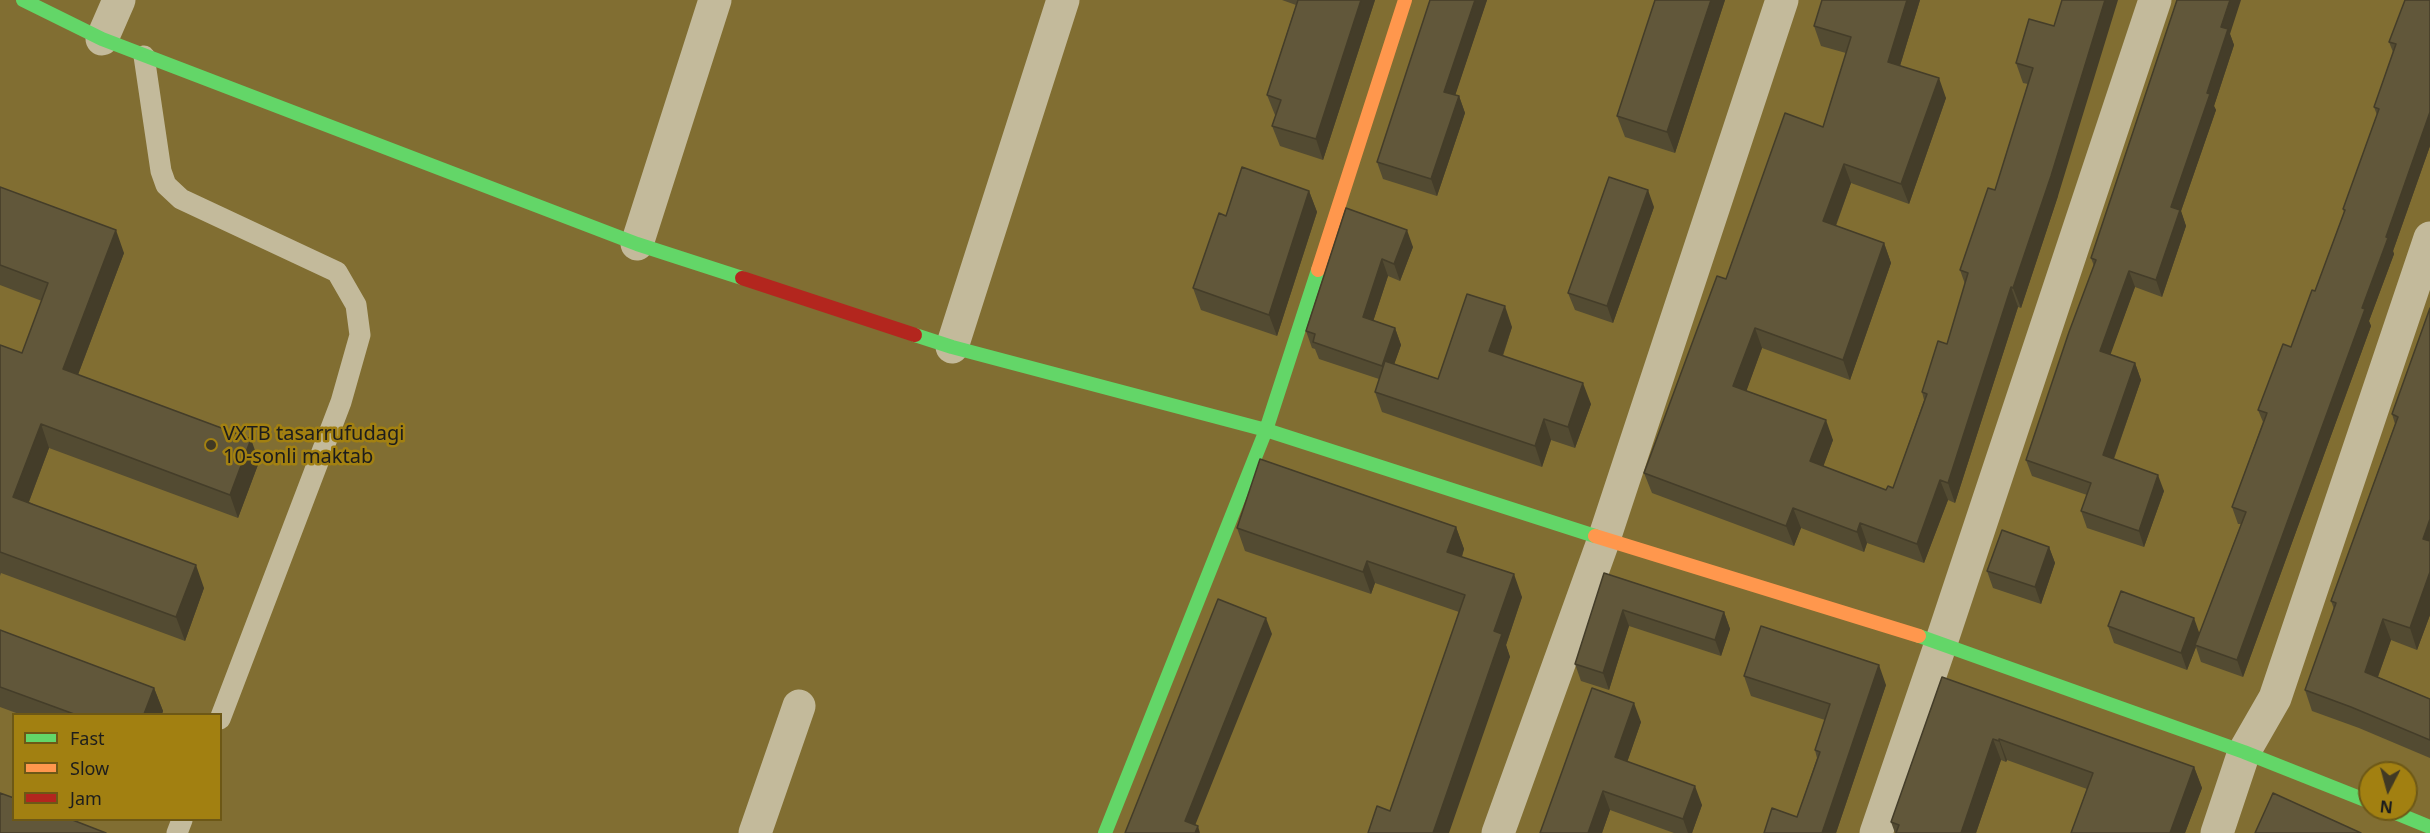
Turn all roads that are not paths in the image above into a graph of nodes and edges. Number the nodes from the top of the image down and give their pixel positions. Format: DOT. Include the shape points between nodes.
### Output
graph roads {
  1 [pos="23,0"];
  2 [pos="119,0"];
  3 [pos="715,0"];
  4 [pos="1063,0"];
  5 [pos="1405,0"];
  6 [pos="1782,0"];
  7 [pos="2155,0"];
  8 [pos="102,39"];
  9 [pos="144,56"];
  10 [pos="2430,238"];
  11 [pos="637,244"];
  12 [pos="952,347"];
  13 [pos="1266,430"];
  14 [pos="1604,539"];
  15 [pos="1941,644"];
  16 [pos="799,706"];
  17 [pos="222,714"];
  18 [pos="2244,752"];
  19 [pos="2358,797"];
  20 [pos="755,833"];
  21 [pos="1105,833"];
  22 [pos="1498,833"];
  23 [pos="1876,833"];
  24 [pos="2217,833"];
  1 -- 8 [label="street"];
  2 -- 8 [label="street"];
  3 -- 11 [label="street"];
  4 -- 12 [label="street"];
  5 -- 13 [label="street"];
  6 -- 14 [label="street"];
  7 -- 15 [label="street"];
  8 -- 9 [label="street"];
  9 -- 11 [label="street"];
  9 -- 17 [label="lane" via="166,185 181,199 337,272 356,305 360,335 341,402"];
  10 -- 18 [label="street" via="2275,698"];
  11 -- 12 [label="street"];
  12 -- 13 [label="street"];
  13 -- 14 [label="street"];
  13 -- 21 [label="street"];
  14 -- 15 [label="street"];
  14 -- 22 [label="street"];
  15 -- 18 [label="street"];
  15 -- 23 [label="street"];
  16 -- 20 [label="street"];
  18 -- 19 [label="street"];
  18 -- 24 [label="street"];
}
